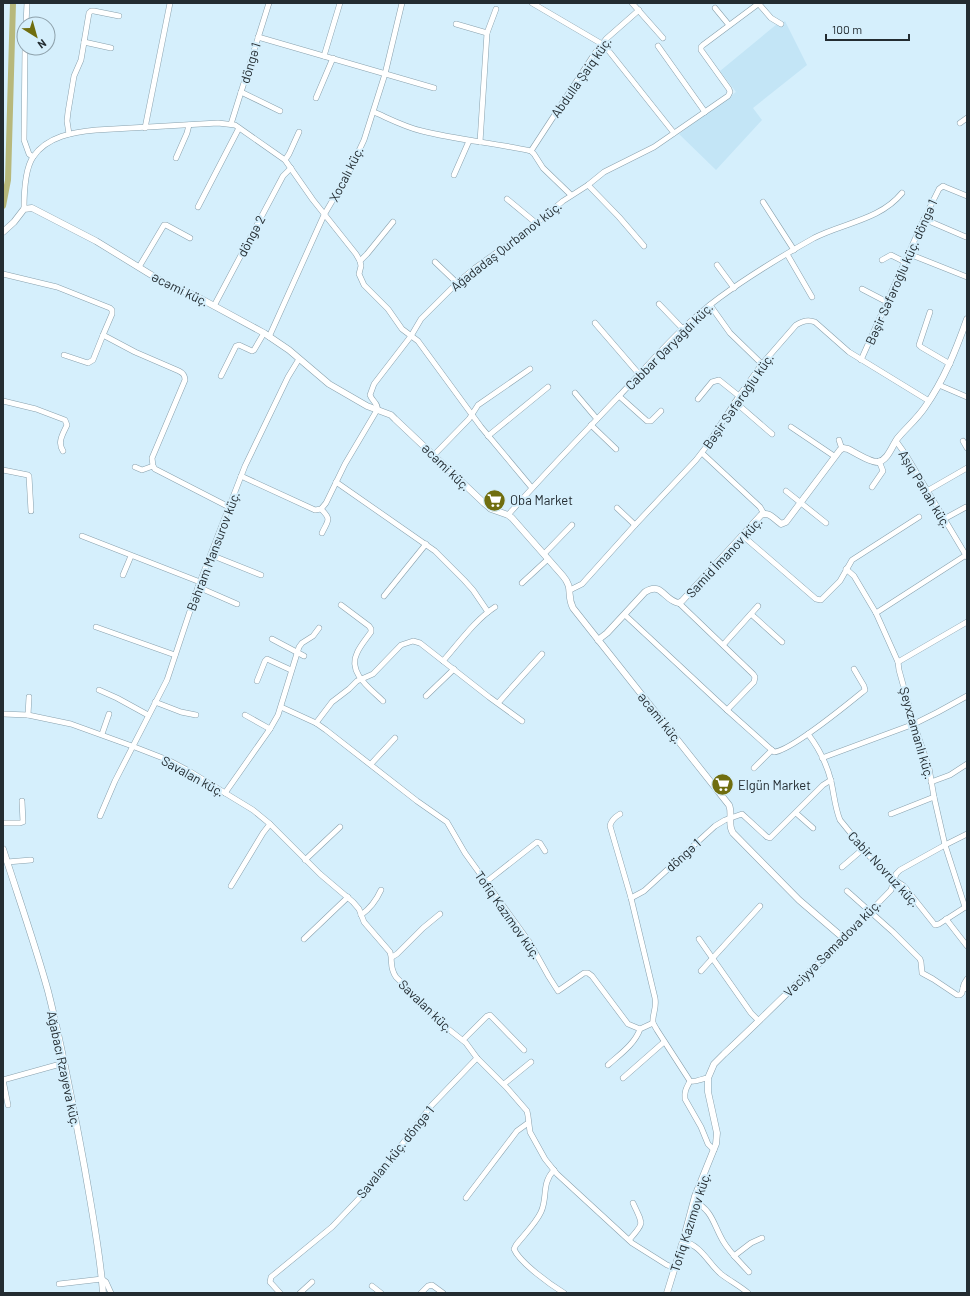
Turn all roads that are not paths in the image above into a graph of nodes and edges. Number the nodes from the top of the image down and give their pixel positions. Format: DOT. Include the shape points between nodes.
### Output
graph roads {
  1 [pos="27,3"];
  2 [pos="170,3"];
  3 [pos="269,3"];
  4 [pos="340,3"];
  5 [pos="402,3"];
  6 [pos="532,3"];
  7 [pos="632,3"];
  8 [pos="758,3"];
  9 [pos="715,8"];
  10 [pos="496,9"];
  11 [pos="639,10"];
  12 [pos="26,16"];
  13 [pos="119,16"];
  14 [pos="456,24"];
  15 [pos="781,24"];
  16 [pos="729,26"];
  17 [pos="487,33"];
  18 [pos="258,37"];
  19 [pos="663,38"];
  20 [pos="84,42"];
  21 [pos="602,44"];
  22 [pos="658,46"];
  23 [pos="111,48"];
  24 [pos="25,56"];
  25 [pos="324,56"];
  26 [pos="333,58"];
  27 [pos="385,74"];
  28 [pos="434,88"];
  29 [pos="241,92"];
  30 [pos="316,98"];
  31 [pos="280,111"];
  32 [pos="374,112"];
  33 [pos="705,112"];
  34 [pos="967,118"];
  35 [pos="960,123"];
  36 [pos="231,124"];
  37 [pos="189,125"];
  38 [pos="145,128"];
  39 [pos="239,128"];
  40 [pos="299,132"];
  41 [pos="674,133"];
  42 [pos="69,134"];
  43 [pos="470,141"];
  44 [pos="480,142"];
  45 [pos="531,151"];
  46 [pos="33,157"];
  47 [pos="176,158"];
  48 [pos="285,160"];
  49 [pos="291,168"];
  50 [pos="454,175"];
  51 [pos="588,185"];
  52 [pos="902,193"];
  53 [pos="571,195"];
  54 [pos="967,196"];
  55 [pos="507,199"];
  56 [pos="762,202"];
  57 [pos="198,207"];
  58 [pos="24,209"];
  59 [pos="324,215"];
  60 [pos="924,220"];
  61 [pos="393,222"];
  62 [pos="536,223"];
  63 [pos="3,232"];
  64 [pos="966,237"];
  65 [pos="190,238"];
  66 [pos="644,246"];
  67 [pos="794,250"];
  68 [pos="787,254"];
  69 [pos="909,254"];
  70 [pos="882,260"];
  71 [pos="360,261"];
  72 [pos="435,262"];
  73 [pos="905,262"];
  74 [pos="717,265"];
  75 [pos="139,267"];
  76 [pos="3,274"];
  77 [pos="967,277"];
  78 [pos="457,283"];
  79 [pos="734,288"];
  80 [pos="862,289"];
  81 [pos="812,297"];
  82 [pos="887,302"];
  83 [pos="659,304"];
  84 [pos="710,305"];
  85 [pos="214,306"];
  86 [pos="930,312"];
  87 [pos="594,323"];
  88 [pos="966,323"];
  89 [pos="683,329"];
  90 [pos="103,335"];
  91 [pos="267,335"];
  92 [pos="411,336"];
  93 [pos="64,355"];
  94 [pos="299,359"];
  95 [pos="861,360"];
  96 [pos="762,364"];
  97 [pos="950,364"];
  98 [pos="530,369"];
  99 [pos="639,374"];
  100 [pos="221,376"];
  101 [pos="938,385"];
  102 [pos="548,387"];
  103 [pos="575,393"];
  104 [pos="619,396"];
  105 [pos="739,396"];
  106 [pos="967,397"];
  107 [pos="698,399"];
  108 [pos="929,401"];
  109 [pos="3,402"];
  110 [pos="735,402"];
  111 [pos="377,410"];
  112 [pos="661,411"];
  113 [pos="472,414"];
  114 [pos="597,419"];
  115 [pos="591,425"];
  116 [pos="791,427"];
  117 [pos="772,434"];
  118 [pos="488,436"];
  119 [pos="839,440"];
  120 [pos="896,441"];
  121 [pos="963,441"];
  122 [pos="967,448"];
  123 [pos="616,449"];
  124 [pos="842,449"];
  125 [pos="63,451"];
  126 [pos="702,453"];
  127 [pos="434,455"];
  128 [pos="834,456"];
  129 [pos="879,461"];
  130 [pos="153,466"];
  131 [pos="135,467"];
  132 [pos="967,468"];
  133 [pos="3,470"];
  134 [pos="241,476"];
  135 [pos="336,482"];
  136 [pos="872,487"];
  137 [pos="532,488"];
  138 [pos="786,491"];
  139 [pos="927,491"];
  140 [pos="800,502"];
  141 [pos="229,507"];
  142 [pos="966,507"];
  143 [pos="617,508"];
  144 [pos="321,509"];
  145 [pos="31,511"];
  146 [pos="764,514"];
  147 [pos="508,515"];
  148 [pos="919,517"];
  149 [pos="944,519"];
  150 [pos="826,523"];
  151 [pos="572,525"];
  152 [pos="635,525"];
  153 [pos="322,533"];
  154 [pos="82,536"];
  155 [pos="743,536"];
  156 [pos="426,544"];
  157 [pos="544,554"];
  158 [pos="211,555"];
  159 [pos="131,556"];
  160 [pos="966,556"];
  161 [pos="548,559"];
  162 [pos="846,569"];
  163 [pos="123,575"];
  164 [pos="260,575"];
  165 [pos="522,583"];
  166 [pos="199,584"];
  167 [pos="570,590"];
  168 [pos="384,596"];
  169 [pos="679,603"];
  170 [pos="237,604"];
  171 [pos="342,605"];
  172 [pos="758,606"];
  173 [pos="495,607"];
  174 [pos="488,612"];
  175 [pos="876,613"];
  176 [pos="751,614"];
  177 [pos="625,615"];
  178 [pos="967,622"];
  179 [pos="96,627"];
  180 [pos="319,628"];
  181 [pos="272,639"];
  182 [pos="598,640"];
  183 [pos="782,642"];
  184 [pos="723,645"];
  185 [pos="296,653"];
  186 [pos="542,654"];
  187 [pos="176,655"];
  188 [pos="304,656"];
  189 [pos="444,661"];
  190 [pos="898,662"];
  191 [pos="454,669"];
  192 [pos="854,669"];
  193 [pos="291,670"];
  194 [pos="361,678"];
  195 [pos="257,681"];
  196 [pos="99,690"];
  197 [pos="426,696"];
  198 [pos="967,696"];
  199 [pos="30,697"];
  200 [pos="383,701"];
  201 [pos="155,702"];
  202 [pos="498,703"];
  203 [pos="281,707"];
  204 [pos="727,710"];
  205 [pos="3,714"];
  206 [pos="108,714"];
  207 [pos="28,715"];
  208 [pos="148,715"];
  209 [pos="196,715"];
  210 [pos="245,715"];
  211 [pos="522,721"];
  212 [pos="316,723"];
  213 [pos="914,724"];
  214 [pos="270,729"];
  215 [pos="102,734"];
  216 [pos="808,734"];
  217 [pos="394,738"];
  218 [pos="132,746"];
  219 [pos="772,750"];
  220 [pos="822,758"];
  221 [pos="371,764"];
  222 [pos="967,764"];
  223 [pos="754,768"];
  224 [pos="831,780"];
  225 [pos="931,782"];
  226 [pos="225,793"];
  227 [pos="934,797"];
  228 [pos="22,801"];
  229 [pos="796,813"];
  230 [pos="620,814"];
  231 [pos="891,814"];
  232 [pos="100,816"];
  233 [pos="731,817"];
  234 [pos="3,823"];
  235 [pos="270,824"];
  236 [pos="340,827"];
  237 [pos="813,828"];
  238 [pos="967,834"];
  239 [pos="945,845"];
  240 [pos="3,849"];
  241 [pos="863,849"];
  242 [pos="545,851"];
  243 [pos="31,860"];
  244 [pos="305,860"];
  245 [pos="7,862"];
  246 [pos="842,867"];
  247 [pos="894,879"];
  248 [pos="486,882"];
  249 [pos="231,886"];
  250 [pos="381,890"];
  251 [pos="847,891"];
  252 [pos="348,897"];
  253 [pos="631,898"];
  254 [pos="760,906"];
  255 [pos="966,906"];
  256 [pos="869,911"];
  257 [pos="440,914"];
  258 [pos="361,915"];
  259 [pos="946,919"];
  260 [pos="842,938"];
  261 [pos="304,939"];
  262 [pos="699,939"];
  263 [pos="967,946"];
  264 [pos="392,957"];
  265 [pos="712,959"];
  266 [pos="701,970"];
  267 [pos="967,979"];
  268 [pos="965,988"];
  269 [pos="759,1021"];
  270 [pos="653,1023"];
  271 [pos="640,1029"];
  272 [pos="463,1040"];
  273 [pos="664,1042"];
  274 [pos="524,1050"];
  275 [pos="477,1058"];
  276 [pos="531,1062"];
  277 [pos="64,1063"];
  278 [pos="608,1065"];
  279 [pos="623,1078"];
  280 [pos="708,1078"];
  281 [pos="3,1080"];
  282 [pos="690,1081"];
  283 [pos="504,1084"];
  284 [pos="8,1105"];
  285 [pos="528,1123"];
  286 [pos="714,1150"];
  287 [pos="554,1170"];
  288 [pos="466,1198"];
  289 [pos="694,1201"];
  290 [pos="633,1203"];
  291 [pos="762,1238"];
  292 [pos="629,1240"];
  293 [pos="683,1241"];
  294 [pos="734,1256"];
  295 [pos="675,1268"];
  296 [pos="749,1272"];
  297 [pos="102,1280"];
  298 [pos="312,1282"];
  299 [pos="59,1284"];
  300 [pos="372,1286"];
  301 [pos="103,1293"];
  302 [pos="111,1293"];
  303 [pos="280,1293"];
  304 [pos="300,1293"];
  305 [pos="381,1293"];
  306 [pos="421,1293"];
  307 [pos="443,1293"];
  308 [pos="564,1293"];
  309 [pos="667,1293"];
  310 [pos="748,1293"];
  1 -- 12 [label="street"];
  2 -- 38 [label="street"];
  3 -- 18 [label="street, döngə 1"];
  4 -- 25 [label="street"];
  5 -- 27 [label="street, Xocalı küç."];
  6 -- 21 [label="street"];
  7 -- 11 [label="street"];
  8 -- 15 [label="street" via="771,18"];
  8 -- 16 [label="street, Ağadadaş Qurbanov küç."];
  9 -- 16 [label="street"];
  10 -- 17 [label="street"];
  11 -- 19 [label="street"];
  11 -- 21 [label="street, Abdulla Şaiq küç."];
  13 -- 20 [label="street" via="91,11 88,15"];
  14 -- 17 [label="street"];
  16 -- 33 [label="street, Ağadadaş Qurbanov küç." via="701,47 730,92"];
  17 -- 44 [label="street"];
  18 -- 25 [label="street"];
  18 -- 29 [label="street, döngə 1"];
  20 -- 23 [label="street"];
  20 -- 42 [label="street" via="81,60 74,76 68,112"];
  21 -- 41 [label="street"];
  21 -- 45 [label="street, Abdulla Şaiq küç."];
  22 -- 33 [label="street"];
  24 -- 46 [label="street" via="24,140 29,154"];
  25 -- 26 [label="street"];
  26 -- 27 [label="street"];
  26 -- 30 [label="street"];
  27 -- 28 [label="street"];
  27 -- 32 [label="street, Xocalı küç."];
  29 -- 31 [label="street"];
  29 -- 36 [label="street, döngə 1"];
  32 -- 43 [label="street" via="421,131"];
  32 -- 59 [label="street, Xocalı küç." via="357,155"];
  33 -- 41 [label="street, Ağadadaş Qurbanov küç."];
  34 -- 35 [label="street"];
  36 -- 37 [label="street"];
  36 -- 39 [label="street"];
  37 -- 38 [label="street"];
  37 -- 47 [label="street"];
  38 -- 42 [label="street"];
  39 -- 48 [label="street"];
  39 -- 57 [label="street"];
  40 -- 48 [label="street"];
  41 -- 51 [label="street, Ağadadaş Qurbanov küç." via="644,153 604,172"];
  42 -- 46 [label="street" via="53,140"];
  43 -- 44 [label="street"];
  43 -- 50 [label="street"];
  44 -- 45 [label="street"];
  45 -- 53 [label="street" via="543,168"];
  46 -- 58 [label="street" via="26,180"];
  48 -- 49 [label="street"];
  49 -- 59 [label="street"];
  49 -- 85 [label="street, döngə 2" via="283,176"];
  51 -- 53 [label="street, Ağadadaş Qurbanov küç."];
  51 -- 66 [label="street"];
  52 -- 67 [label="street, Cabbar Qaryağdı küç." via="890,206"];
  53 -- 62 [label="street, Ağadadaş Qurbanov küç."];
  54 -- 60 [label="street, Bəşir Səfəroğlu küç. döngə 1" via="941,187"];
  55 -- 62 [label="street"];
  56 -- 67 [label="street"];
  58 -- 63 [label="street"];
  58 -- 75 [label="street, Əcəmi küç." via="32,208 96,241"];
  59 -- 71 [label="street"];
  59 -- 91 [label="street, Xocalı küç."];
  60 -- 64 [label="street"];
  60 -- 69 [label="street, Bəşir Səfəroğlu küç. döngə 1"];
  61 -- 71 [label="street"];
  62 -- 78 [label="street, Ağadadaş Qurbanov küç."];
  65 -- 75 [label="street" via="164,224"];
  67 -- 68 [label="street, Cabbar Qaryağdı küç."];
  68 -- 79 [label="street, Cabbar Qaryağdı küç."];
  68 -- 81 [label="street"];
  69 -- 73 [label="street, Bəşir Səfəroğlu küç. döngə 1"];
  69 -- 77 [label="street"];
  70 -- 73 [label="street" via="891,255"];
  71 -- 92 [label="street" via="359,274 364,285 388,309 399,326"];
  72 -- 78 [label="street"];
  73 -- 82 [label="street, Bəşir Səfəroğlu küç. döngə 1"];
  74 -- 79 [label="street"];
  75 -- 85 [label="street, Əcəmi küç." via="171,287"];
  76 -- 90 [label="street" via="57,287 110,308 112,314"];
  78 -- 92 [label="street, Ağadadaş Qurbanov küç." via="421,319"];
  79 -- 84 [label="street, Cabbar Qaryağdı küç."];
  80 -- 82 [label="street"];
  82 -- 95 [label="street, Bəşir Səfəroğlu küç. döngə 1"];
  83 -- 89 [label="street"];
  84 -- 89 [label="street, Cabbar Qaryağdı küç."];
  84 -- 96 [label="street" via="730,333"];
  85 -- 91 [label="street, Əcəmi küç."];
  86 -- 97 [label="street" via="919,345"];
  87 -- 99 [label="street"];
  88 -- 97 [label="street"];
  89 -- 99 [label="street, Cabbar Qaryağdı küç."];
  90 -- 93 [label="street" via="91,362"];
  90 -- 130 [label="street" via="179,371 185,377 152,458"];
  91 -- 94 [label="street, Əcəmi küç."];
  91 -- 100 [label="street, Xocalı küç." via="252,352 236,346"];
  92 -- 111 [label="street, Ağadadaş Qurbanov küç." via="371,390 370,395 377,404"];
  92 -- 113 [label="street" via="422,346"];
  94 -- 111 [label="street, Əcəmi küç." via="329,384"];
  94 -- 134 [label="street, Bəhram Mansurov küç."];
  95 -- 96 [label="street, Bəşir Səfəroğlu küç." via="811,320 796,325"];
  95 -- 108 [label="street, Bəşir Səfəroğlu küç."];
  96 -- 105 [label="street, Bəşir Səfəroğlu küç."];
  97 -- 101 [label="street"];
  98 -- 113 [label="street" via="478,405"];
  99 -- 104 [label="street, Cabbar Qaryağdı küç."];
  101 -- 106 [label="street"];
  101 -- 108 [label="street"];
  102 -- 118 [label="street"];
  103 -- 114 [label="street"];
  104 -- 112 [label="street" via="647,421 651,421"];
  104 -- 114 [label="street, Cabbar Qaryağdı küç."];
  105 -- 107 [label="street" via="719,380 712,382"];
  105 -- 110 [label="street, Bəşir Səfəroğlu küç."];
  108 -- 120 [label="street"];
  109 -- 125 [label="street" via="36,409 65,420 67,425 60,443"];
  110 -- 117 [label="street"];
  110 -- 126 [label="street, Bəşir Səfəroğlu küç."];
  111 -- 127 [label="street, Əcəmi küç." via="391,415"];
  111 -- 135 [label="street"];
  113 -- 118 [label="street"];
  113 -- 127 [label="street"];
  114 -- 115 [label="street, Cabbar Qaryağdı küç."];
  115 -- 123 [label="street"];
  115 -- 137 [label="street, Cabbar Qaryağdı küç."];
  116 -- 128 [label="street"];
  118 -- 137 [label="street"];
  119 -- 124 [label="street"];
  120 -- 129 [label="street" via="885,458"];
  120 -- 139 [label="street, Aşıq Pənah küç."];
  121 -- 122 [label="street"];
  124 -- 128 [label="street, Samid İmanov küç."];
  124 -- 129 [label="street" via="848,449 874,462"];
  126 -- 146 [label="street" via="760,507"];
  126 -- 152 [label="street, Bəşir Səfəroğlu küç."];
  127 -- 147 [label="street, Əcəmi küç." via="491,509"];
  128 -- 140 [label="street, Samid İmanov küç."];
  129 -- 136 [label="street" via="883,471"];
  130 -- 131 [label="street" via="142,470"];
  130 -- 141 [label="street"];
  132 -- 139 [label="street"];
  133 -- 145 [label="street" via="28,474"];
  134 -- 141 [label="street, Bəhram Mansurov küç."];
  134 -- 144 [label="street" via="315,510"];
  135 -- 144 [label="street"];
  135 -- 156 [label="street"];
  137 -- 147 [label="street, Cabbar Qaryağdı küç."];
  138 -- 140 [label="street"];
  139 -- 149 [label="street, Aşıq Pənah küç."];
  140 -- 146 [label="street, Samid İmanov küç." via="788,519 781,524 770,515"];
  140 -- 150 [label="street"];
  141 -- 158 [label="street, Bəhram Mansurov küç."];
  142 -- 149 [label="street"];
  143 -- 152 [label="street"];
  144 -- 153 [label="street" via="328,516"];
  146 -- 155 [label="street, Samid İmanov küç."];
  147 -- 157 [label="street, Əcəmi küç."];
  148 -- 162 [label="street" via="856,557"];
  149 -- 160 [label="street, Aşıq Pənah küç."];
  151 -- 157 [label="street"];
  152 -- 167 [label="street, Bəşir Səfəroğlu küç." via="582,584"];
  154 -- 159 [label="street"];
  155 -- 162 [label="street" via="818,600 823,599"];
  155 -- 169 [label="street, Samid İmanov küç."];
  156 -- 168 [label="street"];
  156 -- 174 [label="street" via="464,580"];
  157 -- 161 [label="street, Əcəmi küç."];
  158 -- 164 [label="street"];
  158 -- 166 [label="street, Bəhram Mansurov küç."];
  159 -- 163 [label="street"];
  159 -- 166 [label="street"];
  160 -- 175 [label="street"];
  161 -- 165 [label="street"];
  161 -- 167 [label="street, Əcəmi küç." via="567,581"];
  162 -- 175 [label="street, Şeyxzamanlı küç." via="854,576"];
  166 -- 170 [label="street"];
  166 -- 187 [label="street, Bəhram Mansurov küç."];
  167 -- 182 [label="street, Əcəmi küç." via="572,606"];
  169 -- 177 [label="street, Samid İmanov küç." via="654,588 645,592"];
  169 -- 184 [label="street"];
  171 -- 194 [label="street" via="371,629 355,659 354,666"];
  172 -- 176 [label="street"];
  173 -- 174 [label="street"];
  174 -- 189 [label="street"];
  175 -- 190 [label="street, Şeyxzamanlı küç."];
  176 -- 183 [label="street"];
  176 -- 184 [label="street"];
  177 -- 182 [label="street, Samid İmanov küç."];
  177 -- 204 [label="street"];
  178 -- 190 [label="street"];
  179 -- 187 [label="street"];
  180 -- 185 [label="street" via="313,636 302,643"];
  181 -- 185 [label="street"];
  182 -- 233 [label="street, Əcəmi küç." via="721,795 730,808"];
  184 -- 204 [label="street" via="755,678"];
  185 -- 188 [label="street"];
  185 -- 193 [label="street"];
  186 -- 202 [label="street"];
  187 -- 201 [label="street, Bəhram Mansurov küç."];
  189 -- 191 [label="street"];
  189 -- 194 [label="street" via="420,643 408,642 401,645 373,674"];
  190 -- 213 [label="street, Şeyxzamanlı küç."];
  191 -- 197 [label="street"];
  191 -- 202 [label="street"];
  192 -- 216 [label="street" via="865,690"];
  193 -- 195 [label="street" via="267,659"];
  193 -- 203 [label="street"];
  194 -- 200 [label="street"];
  194 -- 212 [label="street" via="332,702"];
  196 -- 208 [label="street"];
  198 -- 213 [label="street"];
  199 -- 207 [label="street"];
  201 -- 208 [label="street, Bəhram Mansurov küç."];
  201 -- 209 [label="street"];
  202 -- 211 [label="street"];
  203 -- 212 [label="street, Tofiq Kazımov küç."];
  203 -- 214 [label="street"];
  204 -- 219 [label="street"];
  205 -- 207 [label="street, Savalan küç."];
  206 -- 215 [label="street"];
  207 -- 215 [label="street, Savalan küç."];
  208 -- 218 [label="street, Bəhram Mansurov küç."];
  210 -- 214 [label="street"];
  212 -- 221 [label="street, Tofiq Kazımov küç."];
  213 -- 220 [label="street"];
  213 -- 225 [label="street, Şeyxzamanlı küç." via="929,768"];
  214 -- 226 [label="street"];
  215 -- 218 [label="street, Savalan küç."];
  216 -- 219 [label="street" via="782,750"];
  216 -- 220 [label="street, Cabir Novruz küç."];
  217 -- 221 [label="street"];
  218 -- 226 [label="street, Savalan küç." via="168,760"];
  218 -- 232 [label="street, Bəhram Mansurov küç."];
  219 -- 223 [label="street"];
  220 -- 224 [label="street, Cabir Novruz küç."];
  221 -- 248 [label="street, Tofiq Kazımov küç." via="447,822"];
  222 -- 225 [label="street" via="950,775"];
  224 -- 229 [label="street"];
  224 -- 241 [label="street, Cabir Novruz küç." via="840,820"];
  225 -- 227 [label="street, Şeyxzamanlı küç."];
  226 -- 235 [label="street, Savalan küç."];
  227 -- 231 [label="street"];
  227 -- 239 [label="street, Şeyxzamanlı küç."];
  228 -- 234 [label="street" via="23,822"];
  229 -- 233 [label="street" via="770,838 742,814"];
  229 -- 237 [label="street"];
  230 -- 253 [label="street" via="612,819 610,826"];
  233 -- 253 [label="street, döngə 1" via="716,826 644,891"];
  233 -- 260 [label="street, Əcəmi küç." via="731,829 736,837 799,900"];
  235 -- 244 [label="street, Savalan küç."];
  235 -- 249 [label="street"];
  236 -- 244 [label="street"];
  238 -- 239 [label="street, Vəciyyə Səmədova küç."];
  239 -- 247 [label="street, Vəciyyə Səmədova küç." via="900,870"];
  239 -- 255 [label="street, Şeyxzamanlı küç."];
  240 -- 245 [label="street, Ağabacı Rzayeva küç."];
  241 -- 246 [label="street"];
  241 -- 247 [label="street, Cabir Novruz küç."];
  242 -- 248 [label="street" via="537,842"];
  243 -- 245 [label="street"];
  244 -- 252 [label="street, Savalan küç."];
  245 -- 277 [label="street, Ağabacı Rzayeva küç." via="47,990"];
  247 -- 256 [label="street, Vəciyyə Səmədova küç." via="891,890"];
  247 -- 259 [label="street, Cabir Novruz küç." via="908,890 935,925"];
  248 -- 271 [label="street, Tofiq Kazımov küç." via="524,934 558,991 584,973 588,973 628,1024"];
  250 -- 258 [label="street" via="376,901"];
  251 -- 256 [label="street"];
  252 -- 258 [label="street, Savalan küç."];
  252 -- 261 [label="street"];
  253 -- 270 [label="street" via="655,998"];
  254 -- 265 [label="street"];
  255 -- 259 [label="street"];
  256 -- 260 [label="street, Vəciyyə Səmədova küç."];
  256 -- 268 [label="street" via="920,958 923,975 957,995"];
  257 -- 264 [label="street"];
  258 -- 264 [label="street, Savalan küç." via="364,922 388,948"];
  259 -- 263 [label="street"];
  260 -- 269 [label="street, Vəciyyə Səmədova küç." via="837,947"];
  262 -- 265 [label="street"];
  264 -- 272 [label="street, Savalan küç." via="392,972 396,977 447,1028"];
  265 -- 266 [label="street"];
  265 -- 269 [label="street"];
  267 -- 268 [label="street"];
  269 -- 280 [label="street, Vəciyyə Səmədova küç." via="714,1064"];
  270 -- 271 [label="street"];
  270 -- 273 [label="street"];
  271 -- 278 [label="street" via="632,1042"];
  272 -- 274 [label="street" via="490,1015"];
  272 -- 275 [label="street, Savalan küç."];
  273 -- 279 [label="street"];
  273 -- 282 [label="street"];
  275 -- 283 [label="street, Savalan küç."];
  275 -- 303 [label="street, Savalan küç. döngə 1" via="432,1106 369,1188 332,1227 271,1277 270,1282"];
  276 -- 283 [label="street"];
  277 -- 281 [label="street"];
  277 -- 297 [label="street, Ağabacı Rzayeva küç."];
  280 -- 282 [label="street"];
  280 -- 286 [label="street, Tofiq Kazımov küç." via="708,1092 717,1133"];
  281 -- 284 [label="street"];
  282 -- 286 [label="street" via="685,1090 685,1099 708,1144"];
  283 -- 285 [label="street, Savalan küç." via="526,1111"];
  285 -- 287 [label="street, Savalan küç." via="533,1139"];
  285 -- 288 [label="street" via="516,1132"];
  286 -- 289 [label="street, Tofiq Kazımov küç."];
  287 -- 292 [label="street, Savalan küç."];
  287 -- 308 [label="street" via="547,1179 540,1214 514,1249 543,1279"];
  289 -- 293 [label="street, Tofiq Kazımov küç."];
  289 -- 294 [label="street" via="707,1210"];
  290 -- 292 [label="street" via="641,1224"];
  291 -- 294 [label="street"];
  292 -- 295 [label="street, Savalan küç."];
  293 -- 295 [label="street, Tofiq Kazımov küç."];
  293 -- 310 [label="street" via="697,1247 712,1266"];
  294 -- 296 [label="street"];
  295 -- 309 [label="street, Tofiq Kazımov küç."];
  297 -- 299 [label="street"];
  297 -- 301 [label="street, Ağabacı Rzayeva küç."];
  297 -- 302 [label="street" via="106,1282"];
  298 -- 304 [label="street"];
  300 -- 305 [label="street"];
  306 -- 307 [label="street" via="432,1285"];
}
